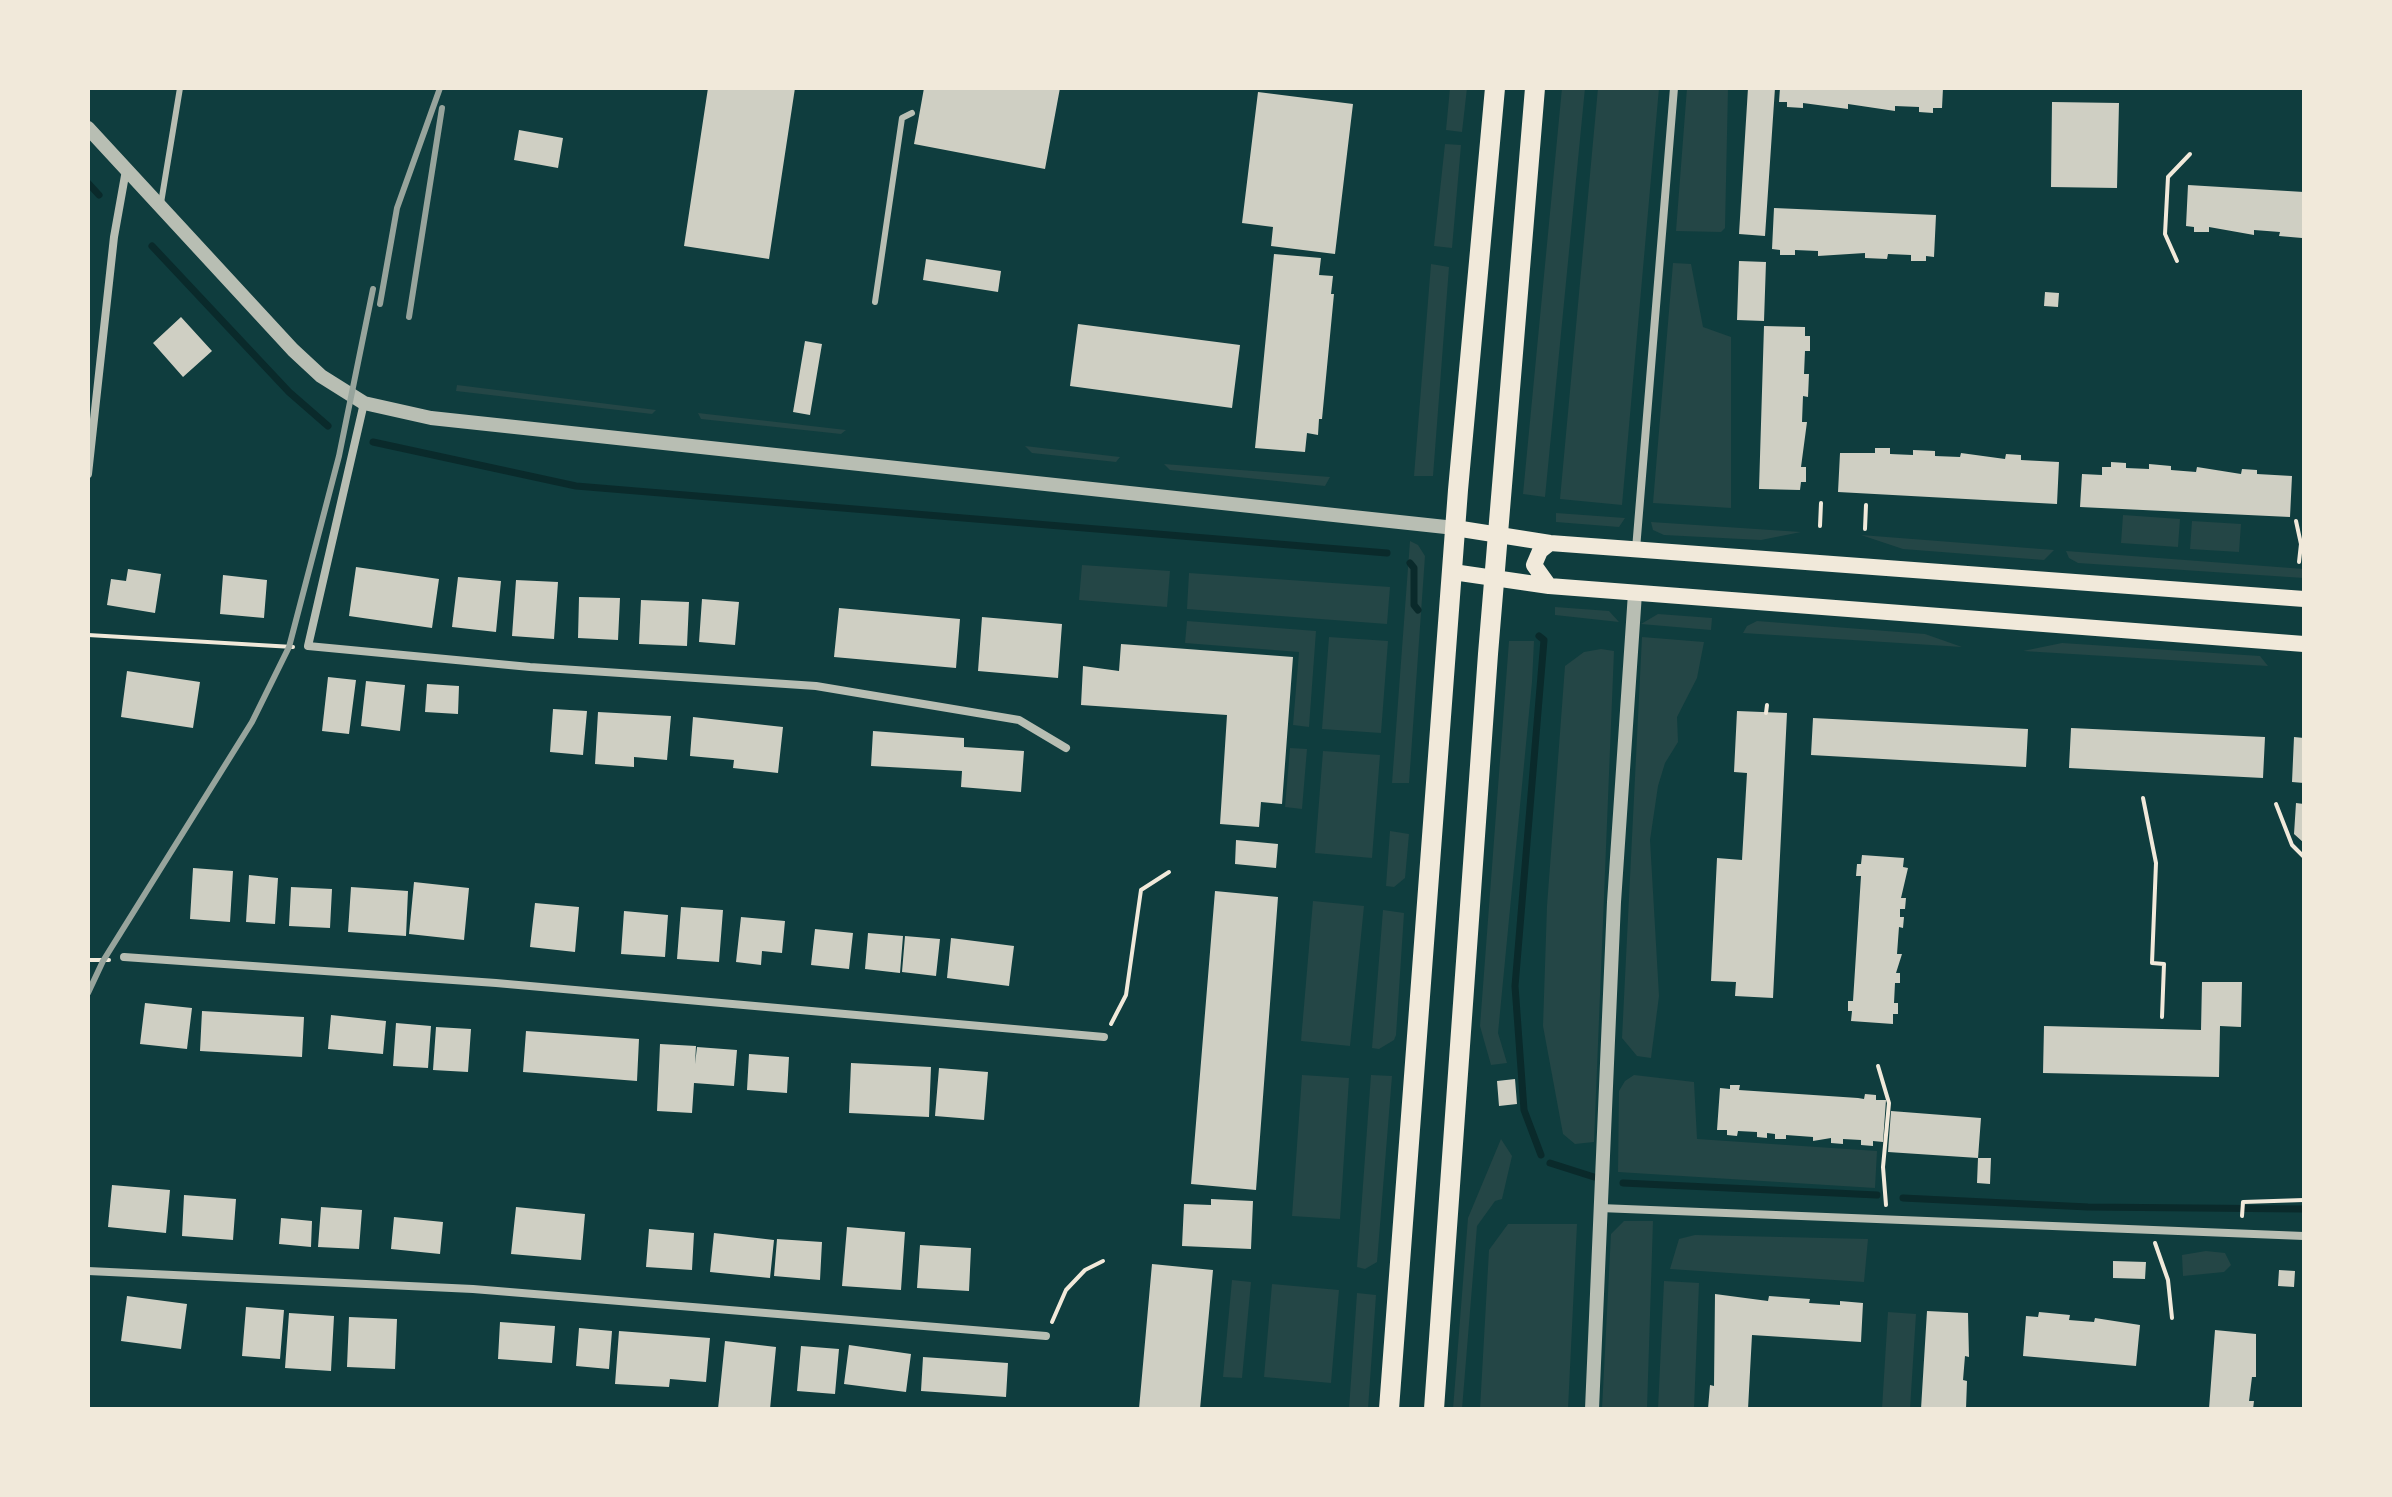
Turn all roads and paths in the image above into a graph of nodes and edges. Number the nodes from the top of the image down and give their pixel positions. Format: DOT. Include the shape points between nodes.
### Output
graph roads {
  1 [pos="180,88"];
  2 [pos="1495,88"];
  3 [pos="1535,88"];
  4 [pos="1674,88"];
  5 [pos="912,113"];
  6 [pos="88,128"];
  7 [pos="2190,154"];
  8 [pos="126,170"];
  9 [pos="160,208"];
  10 [pos="2177,261"];
  11 [pos="875,302"];
  12 [pos="364,403"];
  13 [pos="88,474"];
  14 [pos="1821,503"];
  15 [pos="1866,505"];
  16 [pos="2296,521"];
  17 [pos="1820,526"];
  18 [pos="1455,528"];
  19 [pos="1865,529"];
  20 [pos="1499,535"];
  21 [pos="1550,543"];
  22 [pos="1636,550"];
  23 [pos="2299,562"];
  24 [pos="1453,572"];
  25 [pos="1494,578"];
  26 [pos="1549,586"];
  27 [pos="1635,593"];
  28 [pos="2304,599"];
  29 [pos="88,635"];
  30 [pos="2304,644"];
  31 [pos="308,646"];
  32 [pos="1767,705"];
  33 [pos="1766,713"];
  34 [pos="1066,748"];
  35 [pos="2143,798"];
  36 [pos="2276,804"];
  37 [pos="2304,857"];
  38 [pos="1169,872"];
  39 [pos="124,957"];
  40 [pos="88,960"];
  41 [pos="2162,1017"];
  42 [pos="1104,1037"];
  43 [pos="1878,1066"];
  44 [pos="2304,1200"];
  45 [pos="1600,1208"];
  46 [pos="2242,1216"];
  47 [pos="1888,1219"];
  48 [pos="2151,1230"];
  49 [pos="2304,1236"];
  50 [pos="1103,1261"];
  51 [pos="88,1271"];
  52 [pos="2172,1318"];
  53 [pos="1046,1336"];
  54 [pos="1389,1409"];
  55 [pos="1434,1409"];
  56 [pos="1592,1409"];
  1 -- 9 [label="lane"];
  2 -- 18 [label="main road"];
  3 -- 20 [label="main road"];
  4 -- 22 [label="street"];
  5 -- 11 [label="lane" via="902,118"];
  6 -- 8 [label="street"];
  7 -- 10 [label="path" via="2168,177 2165,234"];
  8 -- 9 [label="street"];
  8 -- 13 [label="street"];
  9 -- 12 [label="street" via="293,350 321,376"];
  12 -- 18 [label="street" via="431,418"];
  12 -- 31 [label="street"];
  14 -- 17 [label="path"];
  15 -- 19 [label="path"];
  16 -- 23 [label="path"];
  18 -- 20 [label="main road"];
  18 -- 24 [label="main road"];
  20 -- 21 [label="main road"];
  20 -- 25 [label="main road"];
  21 -- 22 [label="main road"];
  21 -- 26 [label="main road" via="1534,565"];
  22 -- 28 [label="main road"];
  24 -- 25 [label="main road"];
  24 -- 54 [label="main road"];
  25 -- 26 [label="main road"];
  25 -- 55 [label="main road"];
  26 -- 27 [label="main road"];
  27 -- 30 [label="main road"];
  27 -- 45 [label="street"];
  29 -- 31 [label="path"];
  31 -- 34 [label="street" via="816,686 1019,720"];
  32 -- 33 [label="path"];
  35 -- 41 [label="path" via="2156,863 2152,963 2164,964"];
  36 -- 37 [label="path" via="2292,845"];
  38 -- 42 [label="path" via="1141,890 1126,995"];
  39 -- 40 [label="path"];
  39 -- 42 [label="street" via="496,983"];
  43 -- 47 [label="path" via="1889,1103 1883,1167"];
  44 -- 46 [label="path" via="2243,1202"];
  45 -- 47 [label="street"];
  45 -- 56 [label="street"];
  47 -- 48 [label="street"];
  48 -- 49 [label="street"];
  48 -- 52 [label="path" via="2168,1280"];
  50 -- 53 [label="path" via="1085,1270 1066,1290"];
  51 -- 53 [label="street" via="473,1289"];
}
